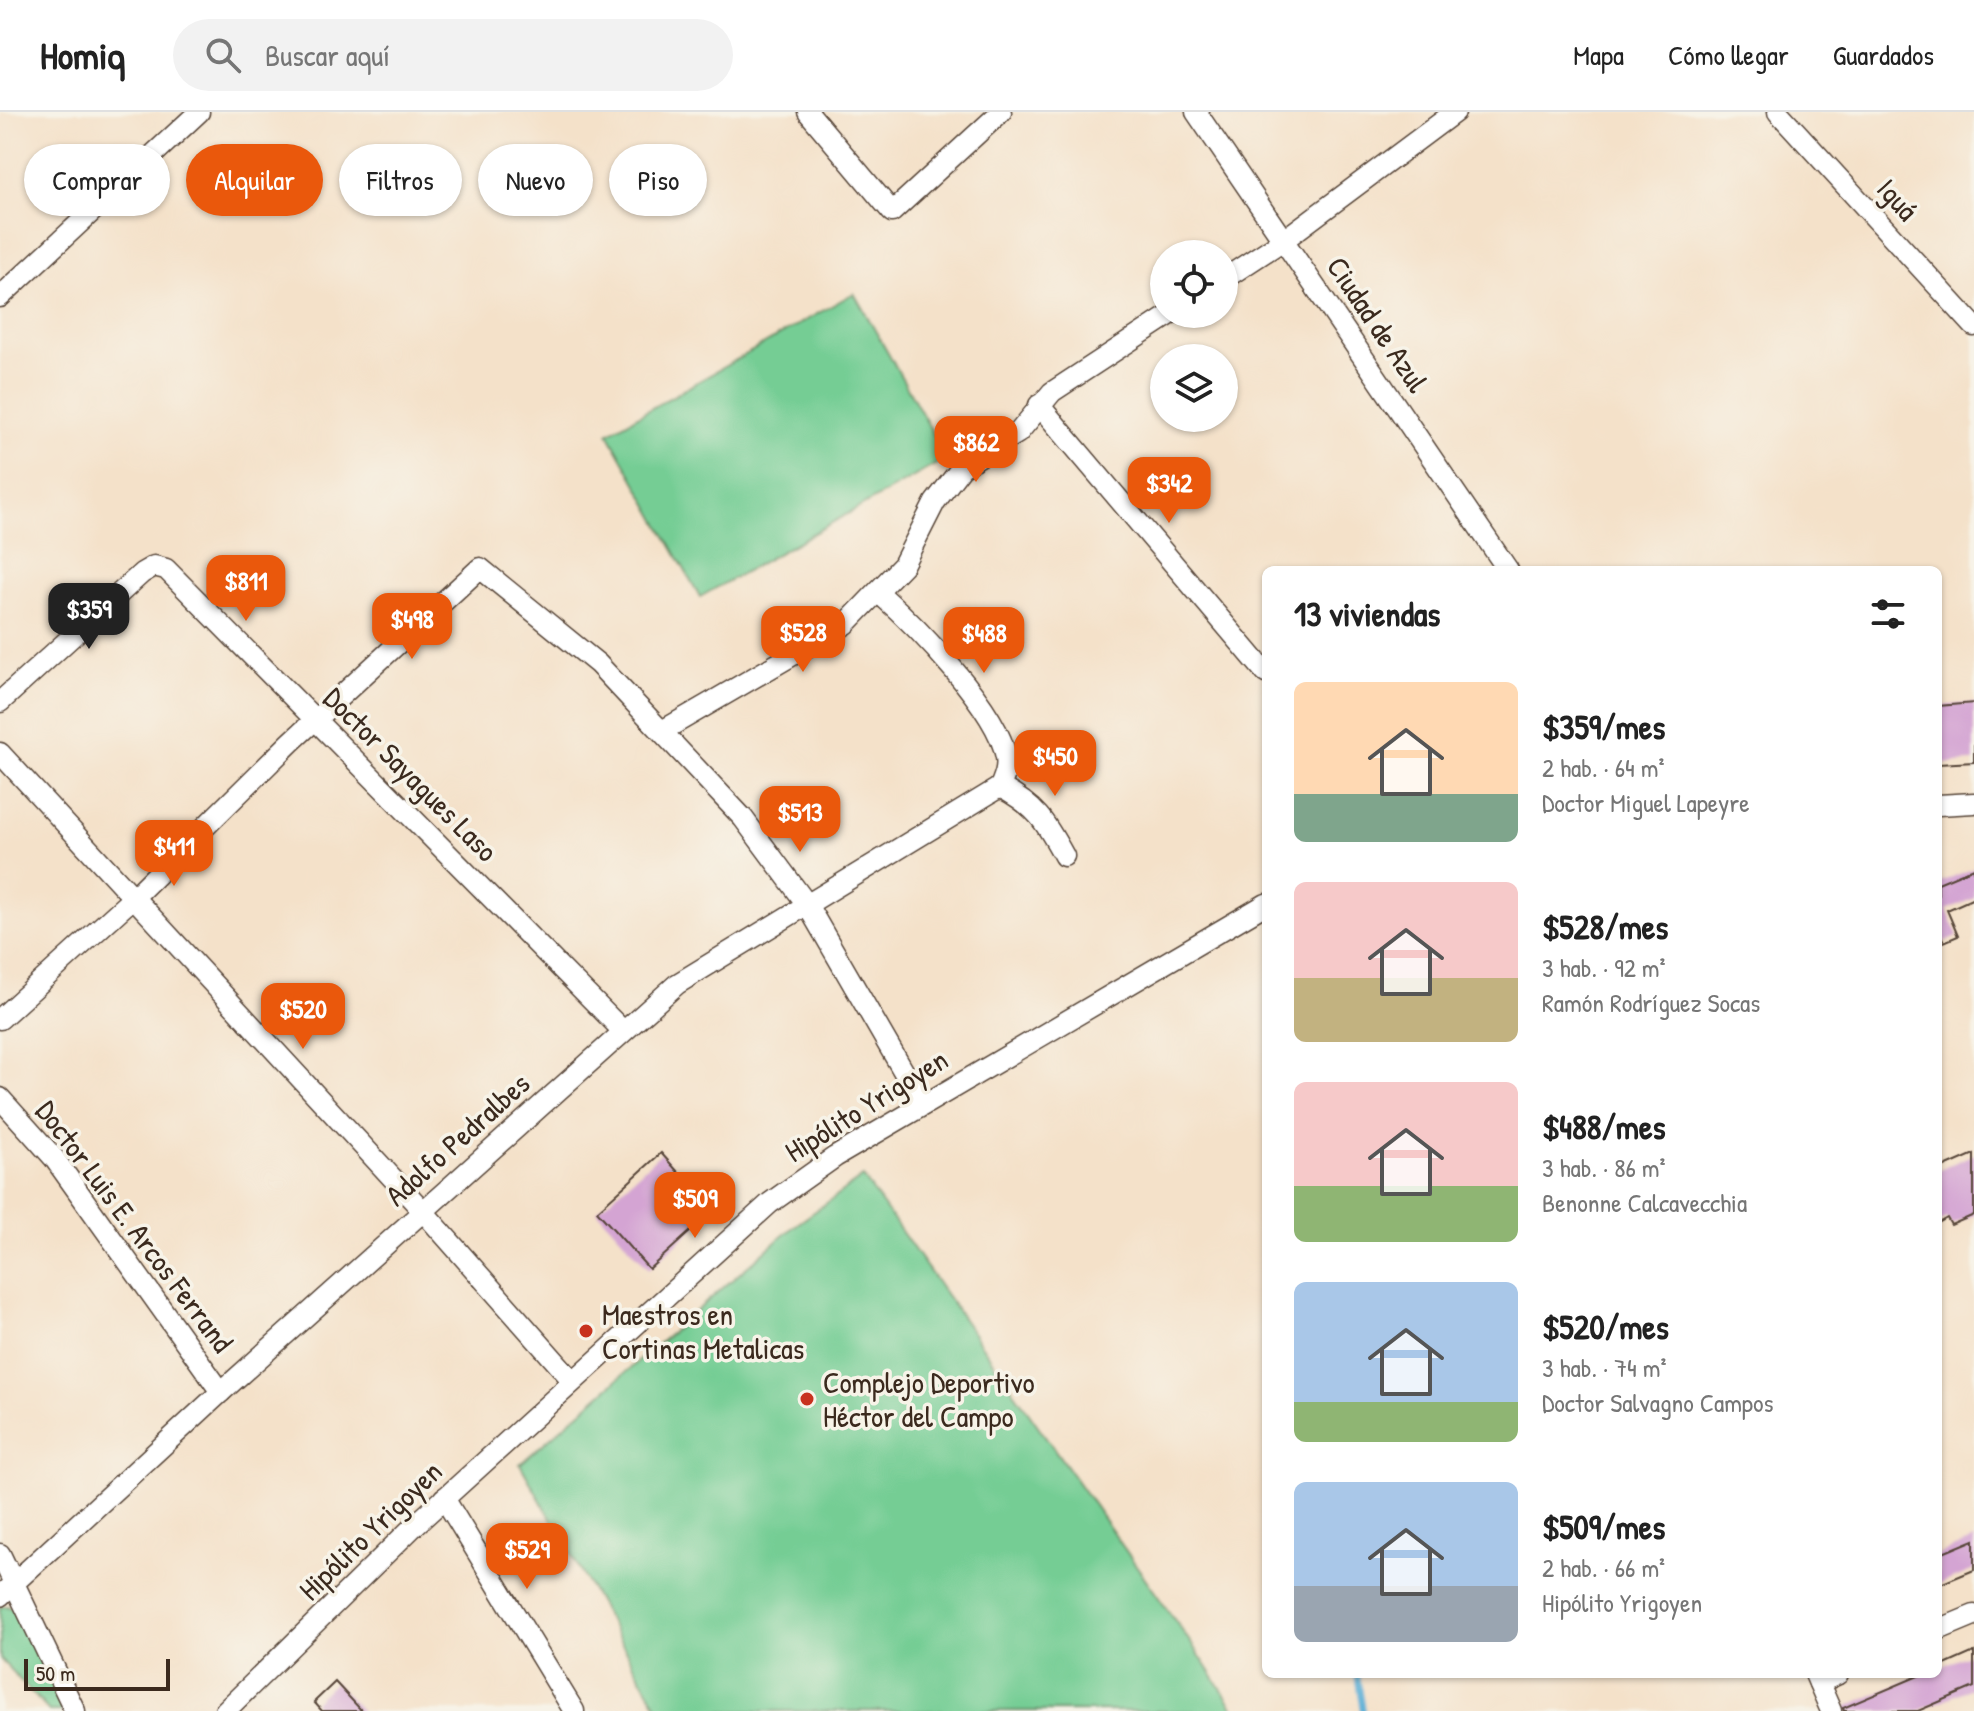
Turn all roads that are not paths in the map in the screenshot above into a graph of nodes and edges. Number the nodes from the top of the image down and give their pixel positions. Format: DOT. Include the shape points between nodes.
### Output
graph roads {
  1 [pos="199,112"];
  2 [pos="808,112"];
  3 [pos="1001,112"];
  4 [pos="1196,112"];
  5 [pos="1455,112"];
  6 [pos="1778,112"];
  7 [pos="1285,239"];
  8 [pos="1238,270"];
  9 [pos="0,297"];
  10 [pos="1974,326"];
  11 [pos="1150,328"];
  12 [pos="1039,405"];
  13 [pos="1505,566"];
  14 [pos="879,593"];
  15 [pos="1262,668"];
  16 [pos="0,702"];
  17 [pos="315,721"];
  18 [pos="662,731"];
  19 [pos="0,753"];
  20 [pos="1000,787"];
  21 [pos="1974,803"];
  22 [pos="1942,805"];
  23 [pos="1064,856"];
  24 [pos="133,898"];
  25 [pos="806,903"];
  26 [pos="1262,906"];
  27 [pos="0,1019"];
  28 [pos="622,1030"];
  29 [pos="0,1098"];
  30 [pos="923,1105"];
  31 [pos="422,1210"];
  32 [pos="572,1380"];
  33 [pos="221,1392"];
  34 [pos="444,1498"];
  35 [pos="0,1554"];
  36 [pos="7,1590"];
  37 [pos="1974,1615"];
  38 [pos="1942,1628"];
  39 [pos="1824,1678"];
  40 [pos="75,1711"];
  41 [pos="225,1711"];
  42 [pos="574,1711"];
  43 [pos="1831,1711"];
  1 -- 9 [label="street"];
  2 -- 3 [label="street" via="892,212"];
  4 -- 7 [label="street, Ciudad de Azul"];
  5 -- 7 [label="street"];
  6 -- 10 [label="street, Iguá"];
  7 -- 8 [label="street"];
  7 -- 13 [label="street, Ciudad de Azul"];
  11 -- 12 [label="street"];
  12 -- 14 [label="street" via="1018,433 979,453 947,483 903,565"];
  12 -- 15 [label="street"];
  14 -- 18 [label="street" via="846,624"];
  14 -- 20 [label="street" via="928,640 977,702 1006,758"];
  16 -- 17 [label="street, Doctor Sayagues Laso" via="154,566 166,569"];
  17 -- 18 [label="street" via="480,568 598,664"];
  17 -- 24 [label="street"];
  17 -- 28 [label="street, Doctor Sayagues Laso"];
  18 -- 25 [label="street" via="743,818"];
  19 -- 24 [label="street"];
  20 -- 23 [label="street" via="1028,802"];
  20 -- 25 [label="street, Adolfo Pedralbes"];
  21 -- 22 [label="street"];
  24 -- 27 [label="street"];
  24 -- 31 [label="street"];
  25 -- 28 [label="street, Adolfo Pedralbes" via="704,965"];
  25 -- 30 [label="street"];
  26 -- 30 [label="street, Hipólito Yrigoyen"];
  28 -- 31 [label="street, Adolfo Pedralbes"];
  29 -- 33 [label="street, Doctor Luis E. Arcos Ferrand" via="54,1158"];
  30 -- 32 [label="street, Hipólito Yrigoyen" via="770,1203"];
  31 -- 32 [label="street"];
  31 -- 33 [label="street, Adolfo Pedralbes"];
  32 -- 34 [label="street, Hipólito Yrigoyen"];
  33 -- 36 [label="street, Adolfo Pedralbes"];
  34 -- 41 [label="street, Hipólito Yrigoyen"];
  34 -- 42 [label="street"];
  35 -- 36 [label="street"];
  36 -- 40 [label="street"];
  37 -- 38 [label="street"];
  39 -- 43 [label="street"];
}
